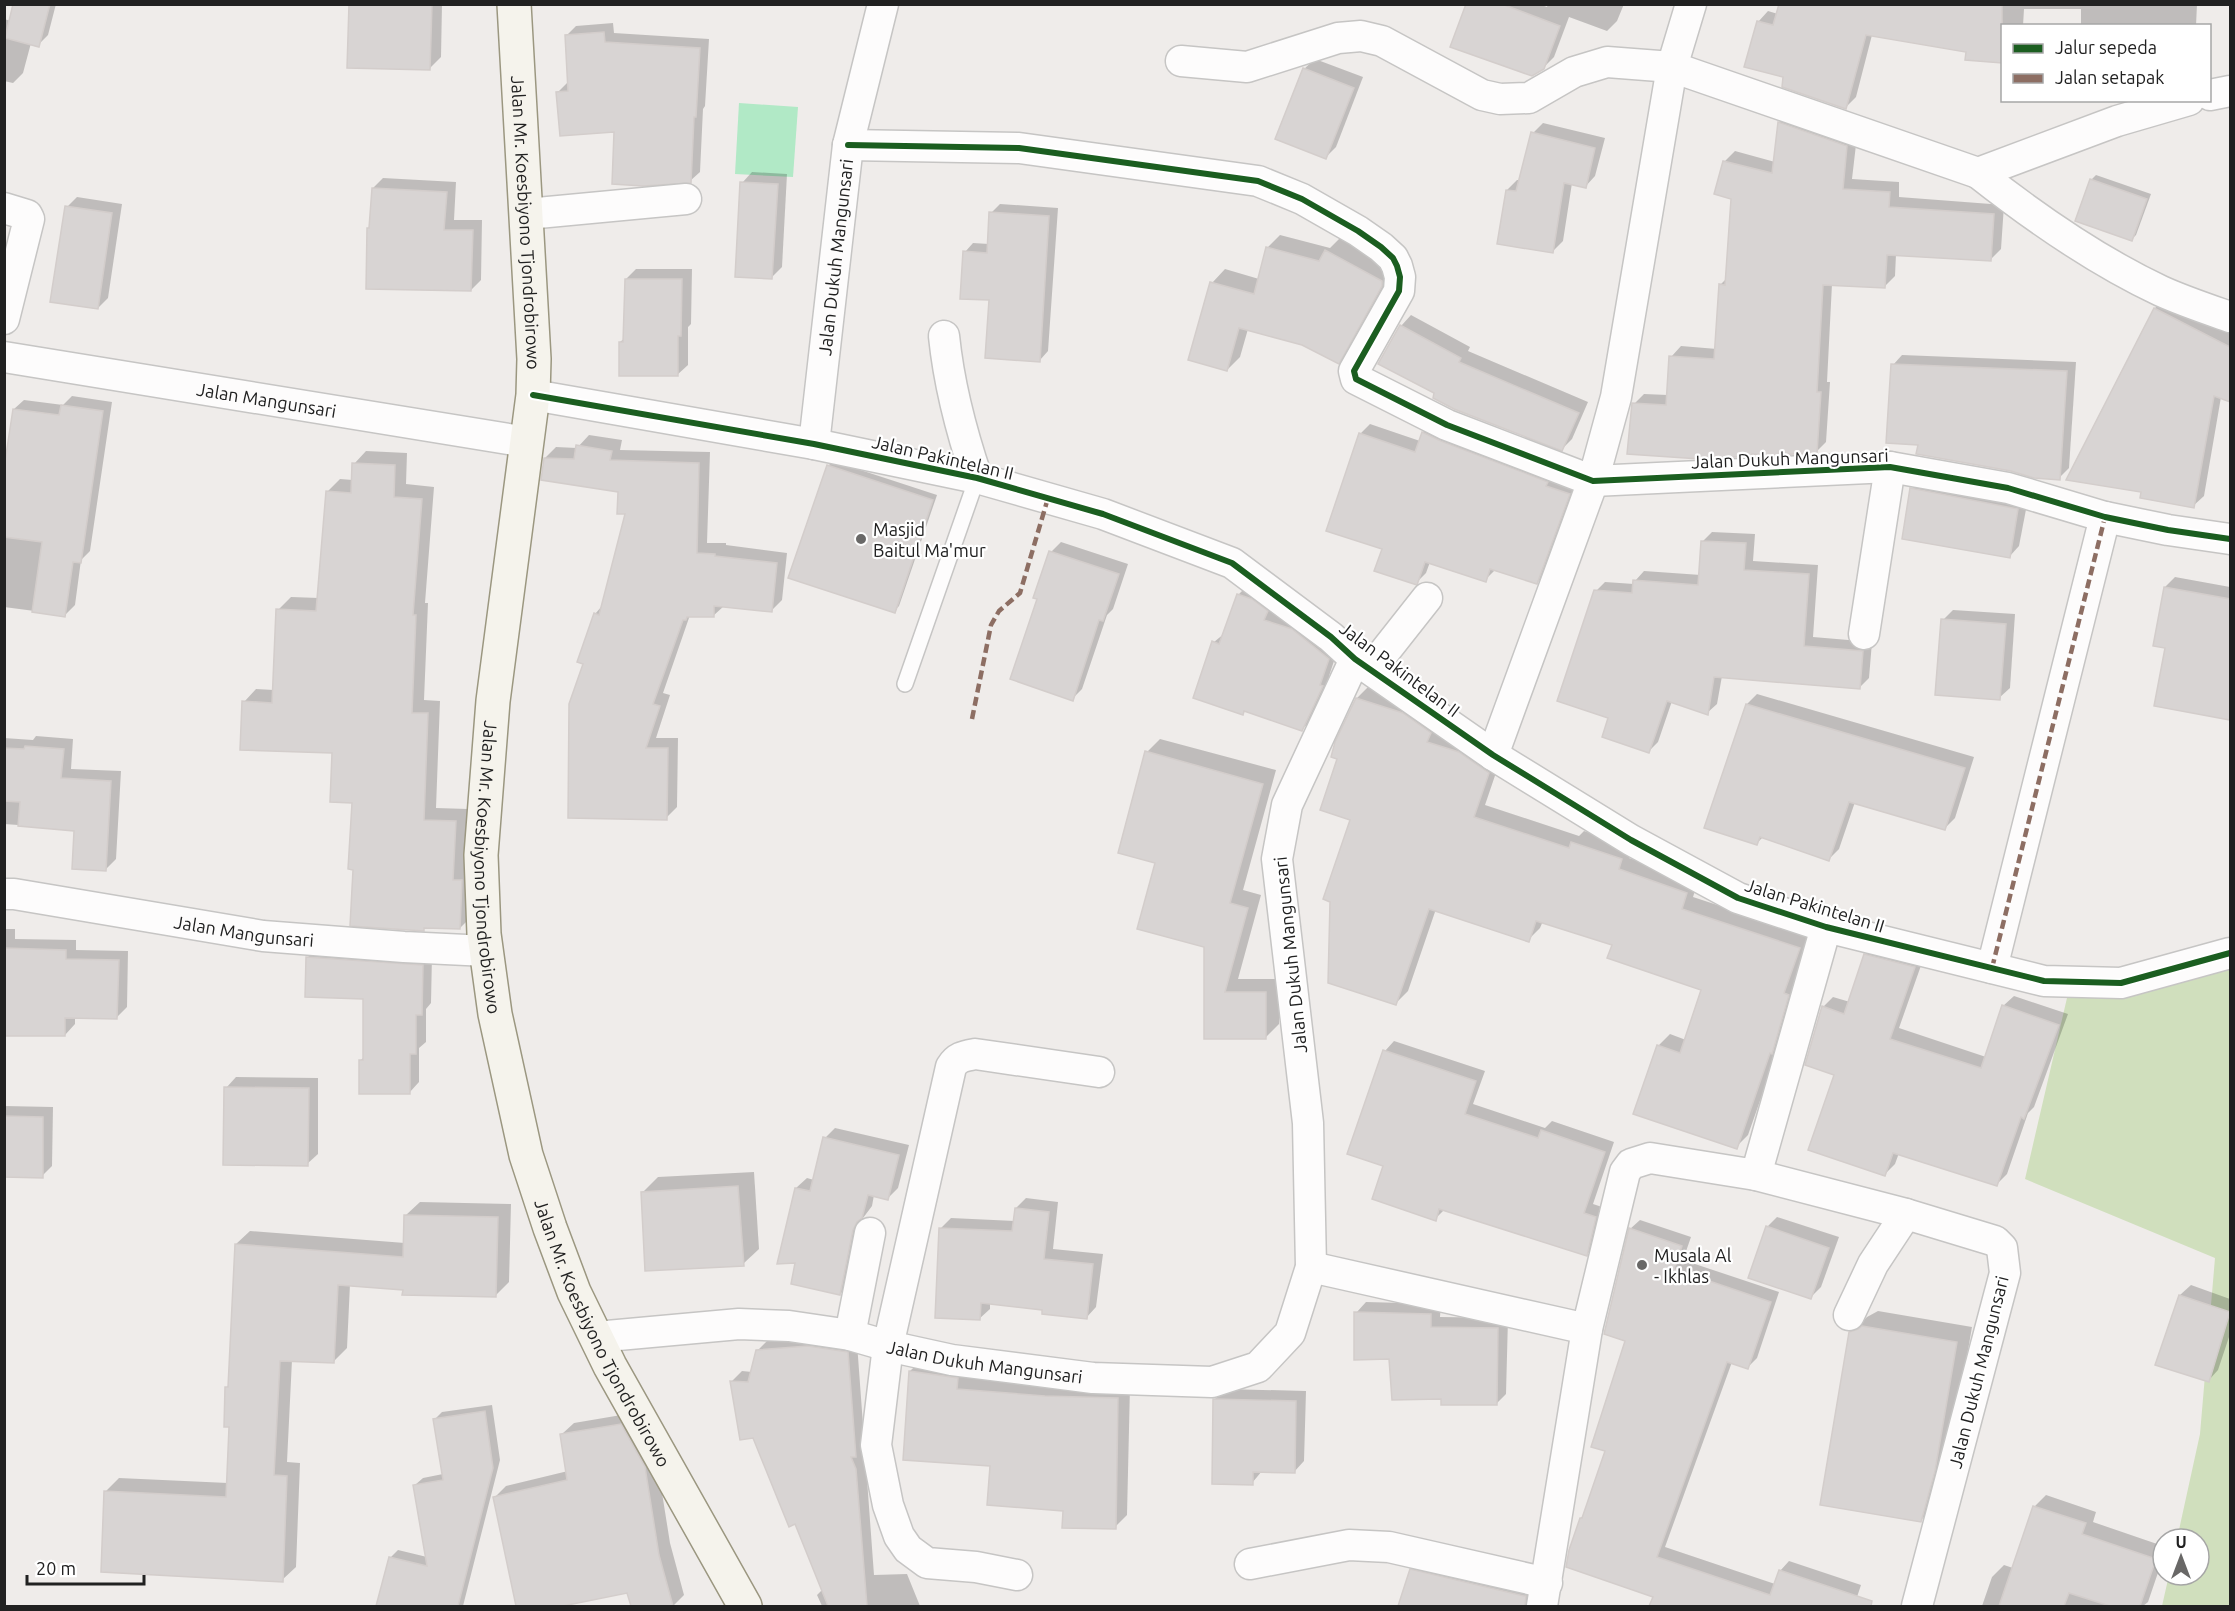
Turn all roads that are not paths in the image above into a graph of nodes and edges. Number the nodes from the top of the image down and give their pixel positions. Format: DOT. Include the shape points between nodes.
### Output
graph roads {
  1 [pos="514,4"];
  2 [pos="883,4"];
  3 [pos="1691,4"];
  4 [pos="1181,61"];
  5 [pos="1672,67"];
  6 [pos="2230,91"];
  7 [pos="2211,95"];
  8 [pos="2182,102"];
  9 [pos="848,144"];
  10 [pos="1978,173"];
  11 [pos="686,199"];
  12 [pos="4,208"];
  13 [pos="527,214"];
  14 [pos="2230,317"];
  15 [pos="4,319"];
  16 [pos="944,336"];
  17 [pos="4,357"];
  18 [pos="533,394"];
  19 [pos="527,442"];
  20 [pos="814,444"];
  21 [pos="1890,467"];
  22 [pos="977,478"];
  23 [pos="1593,481"];
  24 [pos="2105,517"];
  25 [pos="2230,538"];
  26 [pos="1426,598"];
  27 [pos="1864,634"];
  28 [pos="1363,664"];
  29 [pos="905,684"];
  30 [pos="1493,755"];
  31 [pos="4,894"];
  32 [pos="1826,927"];
  33 [pos="487,951"];
  34 [pos="2230,952"];
  35 [pos="1992,968"];
  36 [pos="1099,1072"];
  37 [pos="1756,1175"];
  38 [pos="1906,1214"];
  39 [pos="870,1233"];
  40 [pos="1311,1267"];
  41 [pos="1849,1315"];
  42 [pos="1587,1329"];
  43 [pos="850,1335"];
  44 [pos="596,1336"];
  45 [pos="888,1346"];
  46 [pos="1250,1564"];
  47 [pos="1017,1575"];
  48 [pos="1544,1595"];
  49 [pos="745,1606"];
  50 [pos="1917,1606"];
  1 -- 13 [label="main road, Jalan Mr. Koesbiyono Tjondrobirowo"];
  2 -- 9 [label="street, Jalan Dukuh Mangunsari"];
  3 -- 5 [label="street"];
  4 -- 5 [label="street" via="1247,67 1338,38 1361,36 1382,41 1482,95 1500,99 1529,98 1574,72 1607,62"];
  5 -- 10 [label="street"];
  5 -- 23 [label="street" via="1616,397"];
  6 -- 7 [label="street"];
  8 -- 10 [label="street" via="2117,121"];
  9 -- 20 [label="street, Jalan Dukuh Mangunsari"];
  9 -- 23 [label="street, Jalan Dukuh Mangunsari" via="1019,148 1258,181 1302,199 1382,247 1397,266 1399,291 1353,373 1356,379 1447,425"];
  10 -- 14 [label="street" via="2030,214 2122,272"];
  11 -- 13 [label="street"];
  12 -- 15 [label="street" via="27,215 28,219"];
  13 -- 18 [label="main road, Jalan Mr. Koesbiyono Tjondrobirowo"];
  16 -- 22 [label="street" via="959,425"];
  17 -- 19 [label="street, Jalan Mangunsari"];
  18 -- 19 [label="main road, Jalan Mr. Koesbiyono Tjondrobirowo"];
  18 -- 20 [label="street, Jalan Pakintelan II"];
  19 -- 33 [label="main road, Jalan Mr. Koesbiyono Tjondrobirowo" via="493,701 486,786 481,855"];
  20 -- 22 [label="street, Jalan Pakintelan II"];
  21 -- 23 [label="street, Jalan Dukuh Mangunsari"];
  21 -- 24 [label="street, Jalan Dukuh Mangunsari" via="2008,488"];
  21 -- 27 [label="street"];
  22 -- 28 [label="street, Jalan Pakintelan II" via="1103,514 1232,563"];
  22 -- 29 [label="lane"];
  23 -- 30 [label="street"];
  24 -- 25 [label="street, Jalan Dukuh Mangunsari"];
  24 -- 35 [label="street"];
  26 -- 28 [label="street, Jalan Dukuh Mangunsari"];
  28 -- 30 [label="street, Jalan Pakintelan II"];
  28 -- 40 [label="street, Jalan Dukuh Mangunsari" via="1287,805 1277,859 1308,1123"];
  30 -- 32 [label="street, Jalan Pakintelan II" via="1631,840 1738,898"];
  31 -- 33 [label="street, Jalan Mangunsari" via="263,936"];
  32 -- 35 [label="street, Jalan Pakintelan II"];
  32 -- 37 [label="street"];
  33 -- 44 [label="main road, Jalan Mr. Koesbiyono Tjondrobirowo" via="495,1014 526,1155 574,1292"];
  34 -- 35 [label="street, Jalan Pakintelan II" via="2121,983 2044,981"];
  36 -- 45 [label="street" via="975,1054 960,1057 951,1066"];
  37 -- 38 [label="street, Jalan Dukuh Mangunsari"];
  37 -- 42 [label="street, Jalan Dukuh Mangunsari" via="1650,1158 1631,1164 1625,1172"];
  38 -- 41 [label="street" via="1873,1264"];
  38 -- 50 [label="street, Jalan Dukuh Mangunsari" via="1995,1241 2002,1248 2005,1273"];
  39 -- 43 [label="street"];
  40 -- 42 [label="street"];
  40 -- 45 [label="street, Jalan Dukuh Mangunsari" via="1290,1333 1258,1367 1212,1382 1093,1378 952,1360"];
  42 -- 48 [label="street, Jalan Dukuh Mangunsari"];
  43 -- 44 [label="street, Jalan Dukuh Mangunsari" via="739,1324"];
  43 -- 45 [label="street, Jalan Dukuh Mangunsari"];
  44 -- 49 [label="main road, Jalan Mr. Koesbiyono Tjondrobirowo"];
  45 -- 47 [label="street" via="876,1445 888,1505 899,1536 927,1563"];
  46 -- 48 [label="street" via="1349,1545 1378,1546"];
}
